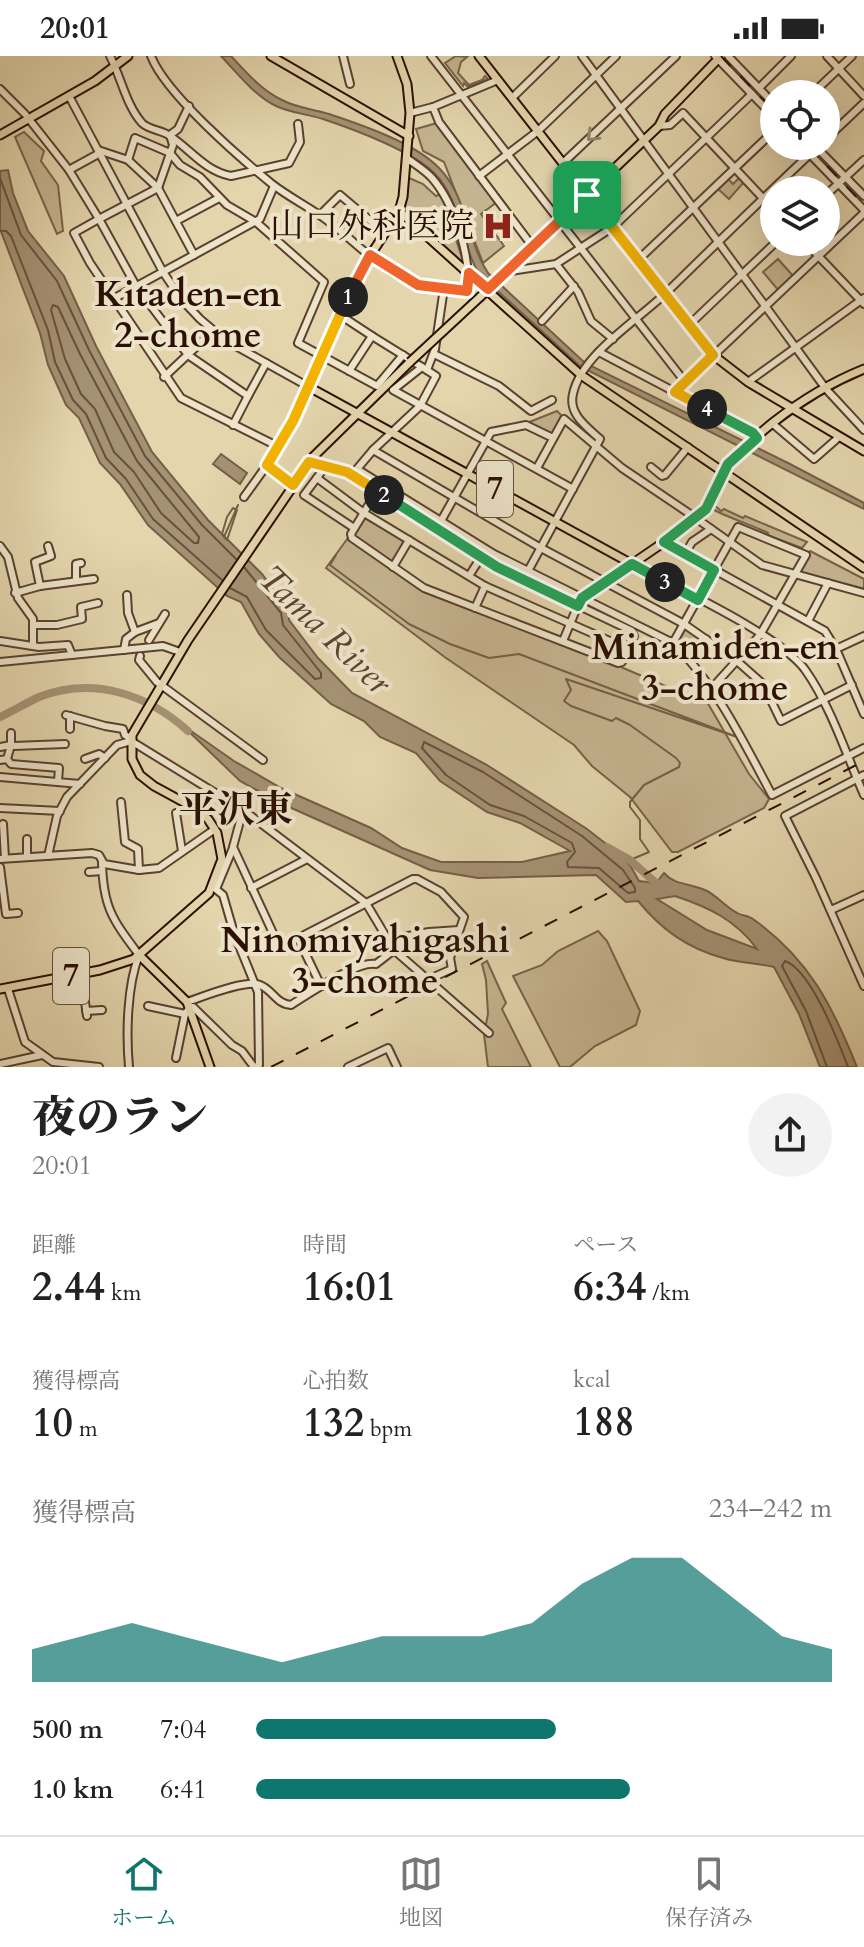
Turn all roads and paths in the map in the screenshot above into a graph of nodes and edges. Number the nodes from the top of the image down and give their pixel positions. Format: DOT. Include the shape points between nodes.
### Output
graph roads {
  1 [pos="110,56"];
  2 [pos="128,56"];
  3 [pos="151,56"];
  4 [pos="271,56"];
  5 [pos="343,56"];
  6 [pos="397,56"];
  7 [pos="431,56"];
  8 [pos="555,56"];
  9 [pos="582,56"];
  10 [pos="616,56"];
  11 [pos="676,56"];
  12 [pos="728,56"];
  13 [pos="790,56"];
  14 [pos="827,56"];
  15 [pos="852,56"];
  16 [pos="482,57"];
  17 [pos="718,57"];
  18 [pos="115,67"];
  19 [pos="839,69"];
  20 [pos="596,75"];
  21 [pos="498,80"];
  22 [pos="827,80"];
  23 [pos="350,84"];
  24 [pos="759,88"];
  25 [pos="0,89"];
  26 [pos="752,94"];
  27 [pos="462,95"];
  28 [pos="69,96"];
  29 [pos="864,96"];
  30 [pos="512,98"];
  31 [pos="760,102"];
  32 [pos="864,103"];
  33 [pos="189,106"];
  34 [pos="433,107"];
  35 [pos="621,109"];
  36 [pos="410,113"];
  37 [pos="29,118"];
  38 [pos="298,124"];
  39 [pos="659,126"];
  40 [pos="840,126"];
  41 [pos="538,131"];
  42 [pos="0,135"];
  43 [pos="170,135"];
  44 [pos="409,136"];
  45 [pos="707,138"];
  46 [pos="644,140"];
  47 [pos="760,144"];
  48 [pos="99,152"];
  49 [pos="170,153"];
  50 [pos="508,154"];
  51 [pos="408,159"];
  52 [pos="128,160"];
  53 [pos="804,160"];
  54 [pos="816,160"];
  55 [pos="829,160"];
  56 [pos="864,160"];
  57 [pos="563,163"];
  58 [pos="735,168"];
  59 [pos="69,170"];
  60 [pos="257,170"];
  61 [pos="669,174"];
  62 [pos="479,176"];
  63 [pos="786,176"];
  64 [pos="831,176"];
  65 [pos="844,177"];
  66 [pos="840,181"];
  67 [pos="840,185"];
  68 [pos="274,186"];
  69 [pos="158,188"];
  70 [pos="587,195"];
  71 [pos="760,195"];
  72 [pos="864,196"];
  73 [pos="219,198"];
  74 [pos="760,201"];
  75 [pos="127,204"];
  76 [pos="693,207"];
  77 [pos="399,211"];
  78 [pos="864,212"];
  79 [pos="320,215"];
  80 [pos="99,219"];
  81 [pos="176,221"];
  82 [pos="560,221"];
  83 [pos="256,222"];
  84 [pos="613,227"];
  85 [pos="385,233"];
  86 [pos="840,235"];
  87 [pos="718,241"];
  88 [pos="533,247"];
  89 [pos="581,248"];
  90 [pos="194,255"];
  91 [pos="370,255"];
  92 [pos="761,256"];
  93 [pos="819,256"];
  94 [pos="638,260"];
  95 [pos="556,264"];
  96 [pos="163,272"];
  97 [pos="505,272"];
  98 [pos="469,273"];
  99 [pos="742,274"];
  100 [pos="491,285"];
  101 [pos="136,286"];
  102 [pos="574,286"];
  103 [pos="444,288"];
  104 [pos="665,294"];
  105 [pos="113,299"];
  106 [pos="863,301"];
  107 [pos="765,306"];
  108 [pos="340,315"];
  109 [pos="636,319"];
  110 [pos="542,321"];
  111 [pos="689,325"];
  112 [pos="213,331"];
  113 [pos="372,336"];
  114 [pos="613,339"];
  115 [pos="796,348"];
  116 [pos="599,352"];
  117 [pos="434,354"];
  118 [pos="188,355"];
  119 [pos="403,355"];
  120 [pos="713,355"];
  121 [pos="322,357"];
  122 [pos="266,363"];
  123 [pos="424,368"];
  124 [pos="864,369"];
  125 [pos="349,371"];
  126 [pos="582,373"];
  127 [pos="164,377"];
  128 [pos="685,382"];
  129 [pos="748,382"];
  130 [pos="309,387"];
  131 [pos="826,389"];
  132 [pos="675,392"];
  133 [pos="248,396"];
  134 [pos="552,400"];
  135 [pos="420,406"];
  136 [pos="793,409"];
  137 [pos="358,414"];
  138 [pos="773,424"];
  139 [pos="233,425"];
  140 [pos="864,430"];
  141 [pos="392,432"];
  142 [pos="839,437"];
  143 [pos="553,438"];
  144 [pos="486,442"];
  145 [pos="751,443"];
  146 [pos="279,447"];
  147 [pos="597,447"];
  148 [pos="688,447"];
  149 [pos="373,450"];
  150 [pos="864,451"];
  151 [pos="309,462"];
  152 [pos="267,465"];
  153 [pos="325,467"];
  154 [pos="651,467"];
  155 [pos="537,468"];
  156 [pos="724,471"];
  157 [pos="468,474"];
  158 [pos="317,478"];
  159 [pos="293,485"];
  160 [pos="573,489"];
  161 [pos="377,491"];
  162 [pos="244,497"];
  163 [pos="455,497"];
  164 [pos="364,513"];
  165 [pos="693,516"];
  166 [pos="441,521"];
  167 [pos="555,521"];
  168 [pos="700,521"];
  169 [pos="354,528"];
  170 [pos="711,529"];
  171 [pos="409,540"];
  172 [pos="664,542"];
  173 [pos="729,543"];
  174 [pos="0,546"];
  175 [pos="48,546"];
  176 [pos="541,548"];
  177 [pos="685,554"];
  178 [pos="481,557"];
  179 [pos="81,563"];
  180 [pos="632,564"];
  181 [pos="10,567"];
  182 [pos="393,567"];
  183 [pos="864,568"];
  184 [pos="0,569"];
  185 [pos="714,570"];
  186 [pos="528,571"];
  187 [pos="794,574"];
  188 [pos="469,576"];
  189 [pos="94,579"];
  190 [pos="76,581"];
  191 [pos="606,582"];
  192 [pos="828,583"];
  193 [pos="40,586"];
  194 [pos="485,586"];
  195 [pos="15,593"];
  196 [pos="864,593"];
  197 [pos="127,595"];
  198 [pos="587,597"];
  199 [pos="698,600"];
  200 [pos="98,603"];
  201 [pos="777,604"];
  202 [pos="580,607"];
  203 [pos="475,608"];
  204 [pos="165,614"];
  205 [pos="808,621"];
  206 [pos="159,623"];
  207 [pos="573,624"];
  208 [pos="684,624"];
  209 [pos="34,625"];
  210 [pos="135,632"];
  211 [pos="760,635"];
  212 [pos="864,636"];
  213 [pos="706,639"];
  214 [pos="149,640"];
  215 [pos="0,641"];
  216 [pos="565,642"];
  217 [pos="673,643"];
  218 [pos="33,646"];
  219 [pos="628,649"];
  220 [pos="836,649"];
  221 [pos="124,650"];
  222 [pos="180,652"];
  223 [pos="72,655"];
  224 [pos="140,658"];
  225 [pos="689,659"];
  226 [pos="737,661"];
  227 [pos="0,662"];
  228 [pos="852,685"];
  229 [pos="161,686"];
  230 [pos="711,689"];
  231 [pos="821,700"];
  232 [pos="864,714"];
  233 [pos="70,729"];
  234 [pos="11,733"];
  235 [pos="131,740"];
  236 [pos="65,744"];
  237 [pos="11,745"];
  238 [pos="0,747"];
  239 [pos="864,748"];
  240 [pos="847,757"];
  241 [pos="105,758"];
  242 [pos="3,759"];
  243 [pos="85,759"];
  244 [pos="263,760"];
  245 [pos="0,777"];
  246 [pos="860,777"];
  247 [pos="58,781"];
  248 [pos="80,784"];
  249 [pos="864,795"];
  250 [pos="121,802"];
  251 [pos="0,808"];
  252 [pos="243,810"];
  253 [pos="60,811"];
  254 [pos="176,813"];
  255 [pos="3,824"];
  256 [pos="215,829"];
  257 [pos="27,839"];
  258 [pos="233,847"];
  259 [pos="182,851"];
  260 [pos="48,856"];
  261 [pos="27,857"];
  262 [pos="2,859"];
  263 [pos="307,859"];
  264 [pos="102,862"];
  265 [pos="0,867"];
  266 [pos="139,870"];
  267 [pos="102,871"];
  268 [pos="89,872"];
  269 [pos="214,888"];
  270 [pos="251,888"];
  271 [pos="864,895"];
  272 [pos="366,903"];
  273 [pos="831,910"];
  274 [pos="18,913"];
  275 [pos="459,930"];
  276 [pos="298,938"];
  277 [pos="388,940"];
  278 [pos="394,950"];
  279 [pos="139,955"];
  280 [pos="81,974"];
  281 [pos="429,979"];
  282 [pos="254,983"];
  283 [pos="321,986"];
  284 [pos="864,986"];
  285 [pos="4,989"];
  286 [pos="148,1006"];
  287 [pos="187,1008"];
  288 [pos="102,1010"];
  289 [pos="489,1033"];
  290 [pos="42,1055"];
  291 [pos="176,1058"];
  292 [pos="0,1064"];
  293 [pos="62,1065"];
  294 [pos="99,1067"];
  295 [pos="129,1067"];
  296 [pos="210,1067"];
  297 [pos="254,1067"];
  298 [pos="348,1067"];
  299 [pos="397,1067"];
  1 -- 18 [label="street"];
  2 -- 18 [label="main road"];
  3 -- 33 [label="street"];
  4 -- 44 [label="main road"];
  5 -- 23 [label="street"];
  6 -- 36 [label="main road"];
  7 -- 27 [label="street"];
  8 -- 30 [label="street"];
  9 -- 20 [label="street"];
  10 -- 20 [label="street"];
  11 -- 35 [label="street"];
  12 -- 24 [label="street"];
  13 -- 24 [label="street"];
  14 -- 19 [label="street"];
  15 -- 19 [label="street"];
  16 -- 21 [label="main road"];
  17 -- 26 [label="street"];
  17 -- 39 [label="main road"];
  18 -- 28 [label="main road"];
  18 -- 43 [label="street" via="143,124"];
  19 -- 22 [label="street"];
  19 -- 29 [label="street"];
  20 -- 35 [label="street"];
  20 -- 41 [label="street"];
  21 -- 27 [label="street"];
  21 -- 30 [label="main road"];
  25 -- 37 [label="street"];
  26 -- 31 [label="street"];
  26 -- 45 [label="street"];
  27 -- 34 [label="street"];
  27 -- 50 [label="street"];
  28 -- 37 [label="main road"];
  28 -- 48 [label="street"];
  30 -- 41 [label="main road"];
  32 -- 40 [label="street"];
  33 -- 43 [label="street"];
  33 -- 60 [label="street"];
  34 -- 36 [label="street"];
  34 -- 62 [label="street"];
  35 -- 46 [label="street"];
  35 -- 57 [label="street, one-way"];
  36 -- 44 [label="main road"];
  37 -- 42 [label="main road"];
  37 -- 59 [label="street"];
  38 -- 60 [label="street" via="300,142 289,163"];
  39 -- 45 [label="street" via="670,125 683,113"];
  39 -- 46 [label="main road"];
  41 -- 50 [label="street"];
  41 -- 57 [label="main road"];
  43 -- 49 [label="street"];
  43 -- 60 [label="street" via="214,170 231,176"];
  44 -- 51 [label="main road"];
  45 -- 58 [label="street"];
  45 -- 61 [label="street"];
  46 -- 61 [label="street"];
  46 -- 70 [label="main road"];
  47 -- 58 [label="street"];
  48 -- 52 [label="street"];
  48 -- 59 [label="street"];
  48 -- 75 [label="street"];
  49 -- 52 [label="street" via="135,138"];
  49 -- 69 [label="street"];
  49 -- 73 [label="street"];
  50 -- 62 [label="street"];
  50 -- 82 [label="street"];
  51 -- 77 [label="main road"];
  51 -- 98 [label="street" via="432,177 444,195"];
  52 -- 69 [label="street"];
  53 -- 63 [label="street"];
  54 -- 64 [label="street"];
  55 -- 65 [label="street"];
  56 -- 65 [label="street"];
  57 -- 70 [label="main road"];
  58 -- 71 [label="street"];
  58 -- 76 [label="street"];
  59 -- 80 [label="street"];
  60 -- 68 [label="street"];
  61 -- 76 [label="street"];
  61 -- 84 [label="street"];
  62 -- 88 [label="street"];
  65 -- 66 [label="street"];
  65 -- 72 [label="street"];
  67 -- 78 [label="street"];
  68 -- 79 [label="street"];
  68 -- 83 [label="street"];
  69 -- 75 [label="street"];
  69 -- 81 [label="street"];
  70 -- 82 [label="main road"];
  70 -- 84 [label="main road"];
  73 -- 81 [label="street"];
  73 -- 83 [label="street"];
  74 -- 87 [label="street"];
  75 -- 80 [label="street"];
  75 -- 96 [label="street"];
  76 -- 87 [label="street"];
  76 -- 94 [label="street"];
  77 -- 85 [label="main road"];
  77 -- 98 [label="main road"];
  78 -- 86 [label="street"];
  79 -- 85 [label="street" via="340,195"];
  79 -- 91 [label="street"];
  80 -- 101 [label="street"];
  80 -- 105 [label="street" via="74,233"];
  81 -- 90 [label="street"];
  82 -- 88 [label="main road"];
  82 -- 89 [label="street"];
  83 -- 90 [label="street"];
  83 -- 121 [label="street" via="324,282 298,343"];
  84 -- 89 [label="street"];
  84 -- 94 [label="main road"];
  85 -- 91 [label="main road"];
  87 -- 99 [label="street"];
  87 -- 104 [label="street"];
  88 -- 97 [label="main road"];
  89 -- 95 [label="street"];
  89 -- 109 [label="street"];
  90 -- 96 [label="street"];
  91 -- 103 [label="street" via="418,285"];
  91 -- 108 [label="main road"];
  92 -- 99 [label="street"];
  93 -- 106 [label="street"];
  93 -- 107 [label="street"];
  94 -- 104 [label="main road"];
  95 -- 97 [label="street"];
  95 -- 102 [label="street"];
  96 -- 101 [label="street"];
  96 -- 112 [label="street"];
  97 -- 100 [label="main road"];
  98 -- 100 [label="main road"];
  98 -- 103 [label="street" via="467,291"];
  99 -- 107 [label="street"];
  99 -- 111 [label="street"];
  100 -- 126 [label="main road"];
  100 -- 137 [label="main road, bridge"];
  101 -- 105 [label="street"];
  101 -- 118 [label="street"];
  102 -- 110 [label="street"];
  102 -- 114 [label="street" via="591,321"];
  103 -- 117 [label="street"];
  104 -- 109 [label="street"];
  104 -- 111 [label="main road"];
  105 -- 127 [label="street"];
  106 -- 115 [label="street"];
  107 -- 115 [label="street"];
  107 -- 120 [label="street"];
  108 -- 113 [label="street"];
  108 -- 121 [label="main road"];
  109 -- 114 [label="street"];
  109 -- 128 [label="street"];
  111 -- 120 [label="main road"];
  112 -- 118 [label="street"];
  112 -- 122 [label="street"];
  113 -- 119 [label="street"];
  113 -- 125 [label="street"];
  114 -- 116 [label="street"];
  115 -- 129 [label="street"];
  115 -- 131 [label="street"];
  116 -- 126 [label="street"];
  116 -- 132 [label="street"];
  117 -- 123 [label="street"];
  117 -- 134 [label="street" via="499,386 531,411"];
  118 -- 127 [label="street"];
  118 -- 133 [label="street"];
  119 -- 123 [label="street"];
  119 -- 125 [label="street" via="377,386"];
  120 -- 128 [label="street"];
  120 -- 129 [label="main road"];
  121 -- 125 [label="street"];
  121 -- 130 [label="main road"];
  122 -- 130 [label="street"];
  122 -- 133 [label="street"];
  123 -- 135 [label="street" via="436,376"];
  123 -- 135 [label="street" via="393,390"];
  124 -- 131 [label="main road"];
  126 -- 147 [label="street" via="573,408 600,439"];
  126 -- 148 [label="main road"];
  127 -- 139 [label="street" via="181,398"];
  128 -- 132 [label="street"];
  129 -- 136 [label="main road"];
  130 -- 137 [label="main road"];
  130 -- 146 [label="street"];
  131 -- 136 [label="main road"];
  131 -- 140 [label="street"];
  132 -- 145 [label="street" via="753,433"];
  133 -- 139 [label="street"];
  135 -- 141 [label="street"];
  135 -- 144 [label="street"];
  136 -- 138 [label="main road"];
  136 -- 142 [label="main road"];
  137 -- 141 [label="main road, 7"];
  137 -- 151 [label="main road"];
  138 -- 142 [label="street" via="814,459"];
  138 -- 145 [label="main road"];
  139 -- 146 [label="street"];
  141 -- 149 [label="street"];
  141 -- 157 [label="main road, 7"];
  142 -- 150 [label="main road"];
  143 -- 144 [label="street" via="526,425 491,432"];
  143 -- 147 [label="street" via="564,419"];
  143 -- 155 [label="street"];
  144 -- 155 [label="street"];
  144 -- 157 [label="street"];
  145 -- 156 [label="main road"];
  146 -- 152 [label="street"];
  147 -- 160 [label="street"];
  147 -- 165 [label="street"];
  148 -- 154 [label="street" via="665,475"];
  148 -- 156 [label="main road"];
  149 -- 163 [label="street"];
  149 -- 166 [label="street" via="357,469"];
  151 -- 153 [label="street"];
  151 -- 159 [label="main road"];
  152 -- 159 [label="street"];
  152 -- 162 [label="street"];
  153 -- 158 [label="street"];
  153 -- 161 [label="street" via="347,472"];
  155 -- 160 [label="street"];
  156 -- 172 [label="main road, bridge" via="700,515"];
  156 -- 183 [label="main road"];
  157 -- 163 [label="street"];
  157 -- 167 [label="main road, 7"];
  158 -- 164 [label="street"];
  158 -- 169 [label="street" via="304,495"];
  159 -- 222 [label="main road"];
  160 -- 167 [label="street"];
  161 -- 164 [label="street"];
  161 -- 178 [label="street"];
  163 -- 166 [label="street"];
  163 -- 176 [label="street"];
  164 -- 169 [label="street"];
  164 -- 171 [label="street"];
  166 -- 186 [label="street"];
  167 -- 176 [label="street"];
  167 -- 180 [label="main road, 7"];
  168 -- 170 [label="street"];
  169 -- 182 [label="street" via="352,538"];
  170 -- 173 [label="street"];
  170 -- 177 [label="street"];
  171 -- 182 [label="street"];
  171 -- 188 [label="street"];
  172 -- 177 [label="street"];
  172 -- 180 [label="main road"];
  173 -- 185 [label="street"];
  173 -- 187 [label="street" via="762,565"];
  173 -- 187 [label="street" via="738,527 792,547 806,555"];
  174 -- 181 [label="street"];
  175 -- 193 [label="street" via="51,556 35,562"];
  176 -- 186 [label="street"];
  176 -- 191 [label="street"];
  177 -- 185 [label="street"];
  178 -- 188 [label="street"];
  178 -- 202 [label="street"];
  179 -- 190 [label="street" via="76,564"];
  180 -- 191 [label="street"];
  180 -- 199 [label="street"];
  181 -- 184 [label="street"];
  181 -- 195 [label="street"];
  182 -- 203 [label="street" via="424,588"];
  185 -- 199 [label="street"];
  185 -- 201 [label="street"];
  186 -- 198 [label="street"];
  187 -- 192 [label="street"];
  187 -- 201 [label="street"];
  188 -- 194 [label="street"];
  189 -- 190 [label="street"];
  190 -- 193 [label="street"];
  191 -- 198 [label="street"];
  191 -- 208 [label="street"];
  192 -- 196 [label="street"];
  192 -- 205 [label="street"];
  193 -- 195 [label="street"];
  194 -- 203 [label="street"];
  194 -- 207 [label="street"];
  195 -- 209 [label="street"];
  197 -- 210 [label="street"];
  198 -- 202 [label="street"];
  198 -- 217 [label="street"];
  199 -- 208 [label="street"];
  199 -- 211 [label="street"];
  200 -- 209 [label="street" via="81,607 82,619"];
  201 -- 205 [label="street"];
  201 -- 211 [label="street"];
  202 -- 207 [label="street"];
  202 -- 219 [label="street" via="632,631"];
  203 -- 216 [label="street"];
  204 -- 206 [label="street"];
  205 -- 220 [label="street" via="825,631"];
  206 -- 210 [label="street"];
  206 -- 214 [label="street"];
  207 -- 216 [label="street"];
  207 -- 219 [label="street"];
  208 -- 213 [label="street"];
  208 -- 217 [label="street"];
  209 -- 218 [label="street"];
  210 -- 221 [label="street" via="124,640"];
  211 -- 226 [label="street"];
  211 -- 231 [label="street" via="800,664"];
  212 -- 220 [label="street"];
  213 -- 225 [label="street"];
  213 -- 226 [label="street"];
  215 -- 218 [label="street"];
  216 -- 219 [label="street" via="619,663"];
  217 -- 225 [label="street"];
  218 -- 223 [label="street" via="68,645"];
  220 -- 228 [label="street"];
  221 -- 222 [label="street" via="167,646"];
  221 -- 223 [label="street"];
  222 -- 229 [label="main road"];
  223 -- 227 [label="street"];
  224 -- 229 [label="street"];
  225 -- 230 [label="street"];
  226 -- 230 [label="street"];
  226 -- 231 [label="street" via="763,684 781,721"];
  228 -- 231 [label="street"];
  228 -- 232 [label="street"];
  229 -- 235 [label="main road"];
  229 -- 244 [label="street"];
  230 -- 240 [label="street" via="772,795"];
  231 -- 240 [label="street"];
  233 -- 235 [label="street" via="68,716 123,729"];
  234 -- 237 [label="street"];
  235 -- 241 [label="street"];
  235 -- 252 [label="street"];
  235 -- 256 [label="main road" via="140,775 198,810"];
  236 -- 237 [label="street"];
  237 -- 238 [label="street"];
  237 -- 242 [label="street"];
  239 -- 240 [label="street"];
  240 -- 246 [label="street"];
  241 -- 243 [label="street" via="99,754"];
  241 -- 248 [label="street"];
  242 -- 247 [label="street" via="59,768"];
  245 -- 247 [label="street"];
  246 -- 249 [label="street"];
  246 -- 273 [label="street" via="785,816"];
  247 -- 248 [label="street"];
  248 -- 253 [label="street"];
  250 -- 266 [label="street" via="125,842 138,849"];
  251 -- 253 [label="street"];
  252 -- 258 [label="street"];
  252 -- 263 [label="street"];
  253 -- 260 [label="street"];
  254 -- 259 [label="street"];
  255 -- 262 [label="street"];
  256 -- 259 [label="street"];
  256 -- 269 [label="main road" via="222,859"];
  257 -- 261 [label="street"];
  258 -- 269 [label="street"];
  258 -- 270 [label="street"];
  259 -- 266 [label="street" via="159,868"];
  260 -- 261 [label="street"];
  260 -- 264 [label="street" via="92,853"];
  261 -- 262 [label="street"];
  263 -- 270 [label="street"];
  263 -- 272 [label="street"];
  264 -- 266 [label="street"];
  264 -- 267 [label="street"];
  265 -- 274 [label="street" via="6,914"];
  267 -- 268 [label="street"];
  267 -- 279 [label="street" via="108,909"];
  269 -- 279 [label="main road, 7"];
  269 -- 282 [label="street" via="223,895"];
  270 -- 276 [label="street" via="279,946"];
  271 -- 273 [label="street"];
  272 -- 275 [label="street" via="414,879 455,905 464,917"];
  272 -- 276 [label="street"];
  272 -- 277 [label="street"];
  273 -- 284 [label="street"];
  275 -- 277 [label="street"];
  275 -- 281 [label="street" via="452,969"];
  276 -- 283 [label="street"];
  277 -- 278 [label="street"];
  278 -- 281 [label="street"];
  278 -- 283 [label="street" via="376,964 368,962"];
  279 -- 280 [label="main road, 7"];
  279 -- 287 [label="main road"];
  279 -- 295 [label="street" via="126,1038"];
  280 -- 285 [label="main road, 7"];
  280 -- 288 [label="street" via="86,1013"];
  281 -- 289 [label="street"];
  282 -- 283 [label="street" via="289,1005"];
  282 -- 287 [label="street"];
  282 -- 297 [label="street" via="260,1003 259,1065"];
  285 -- 290 [label="street" via="25,1042"];
  286 -- 287 [label="street"];
  287 -- 291 [label="street"];
  287 -- 296 [label="main road"];
  287 -- 297 [label="street" via="196,1010"];
  290 -- 292 [label="street"];
  290 -- 293 [label="street"];
  293 -- 294 [label="street"];
  298 -- 299 [label="street" via="388,1048"];
}
